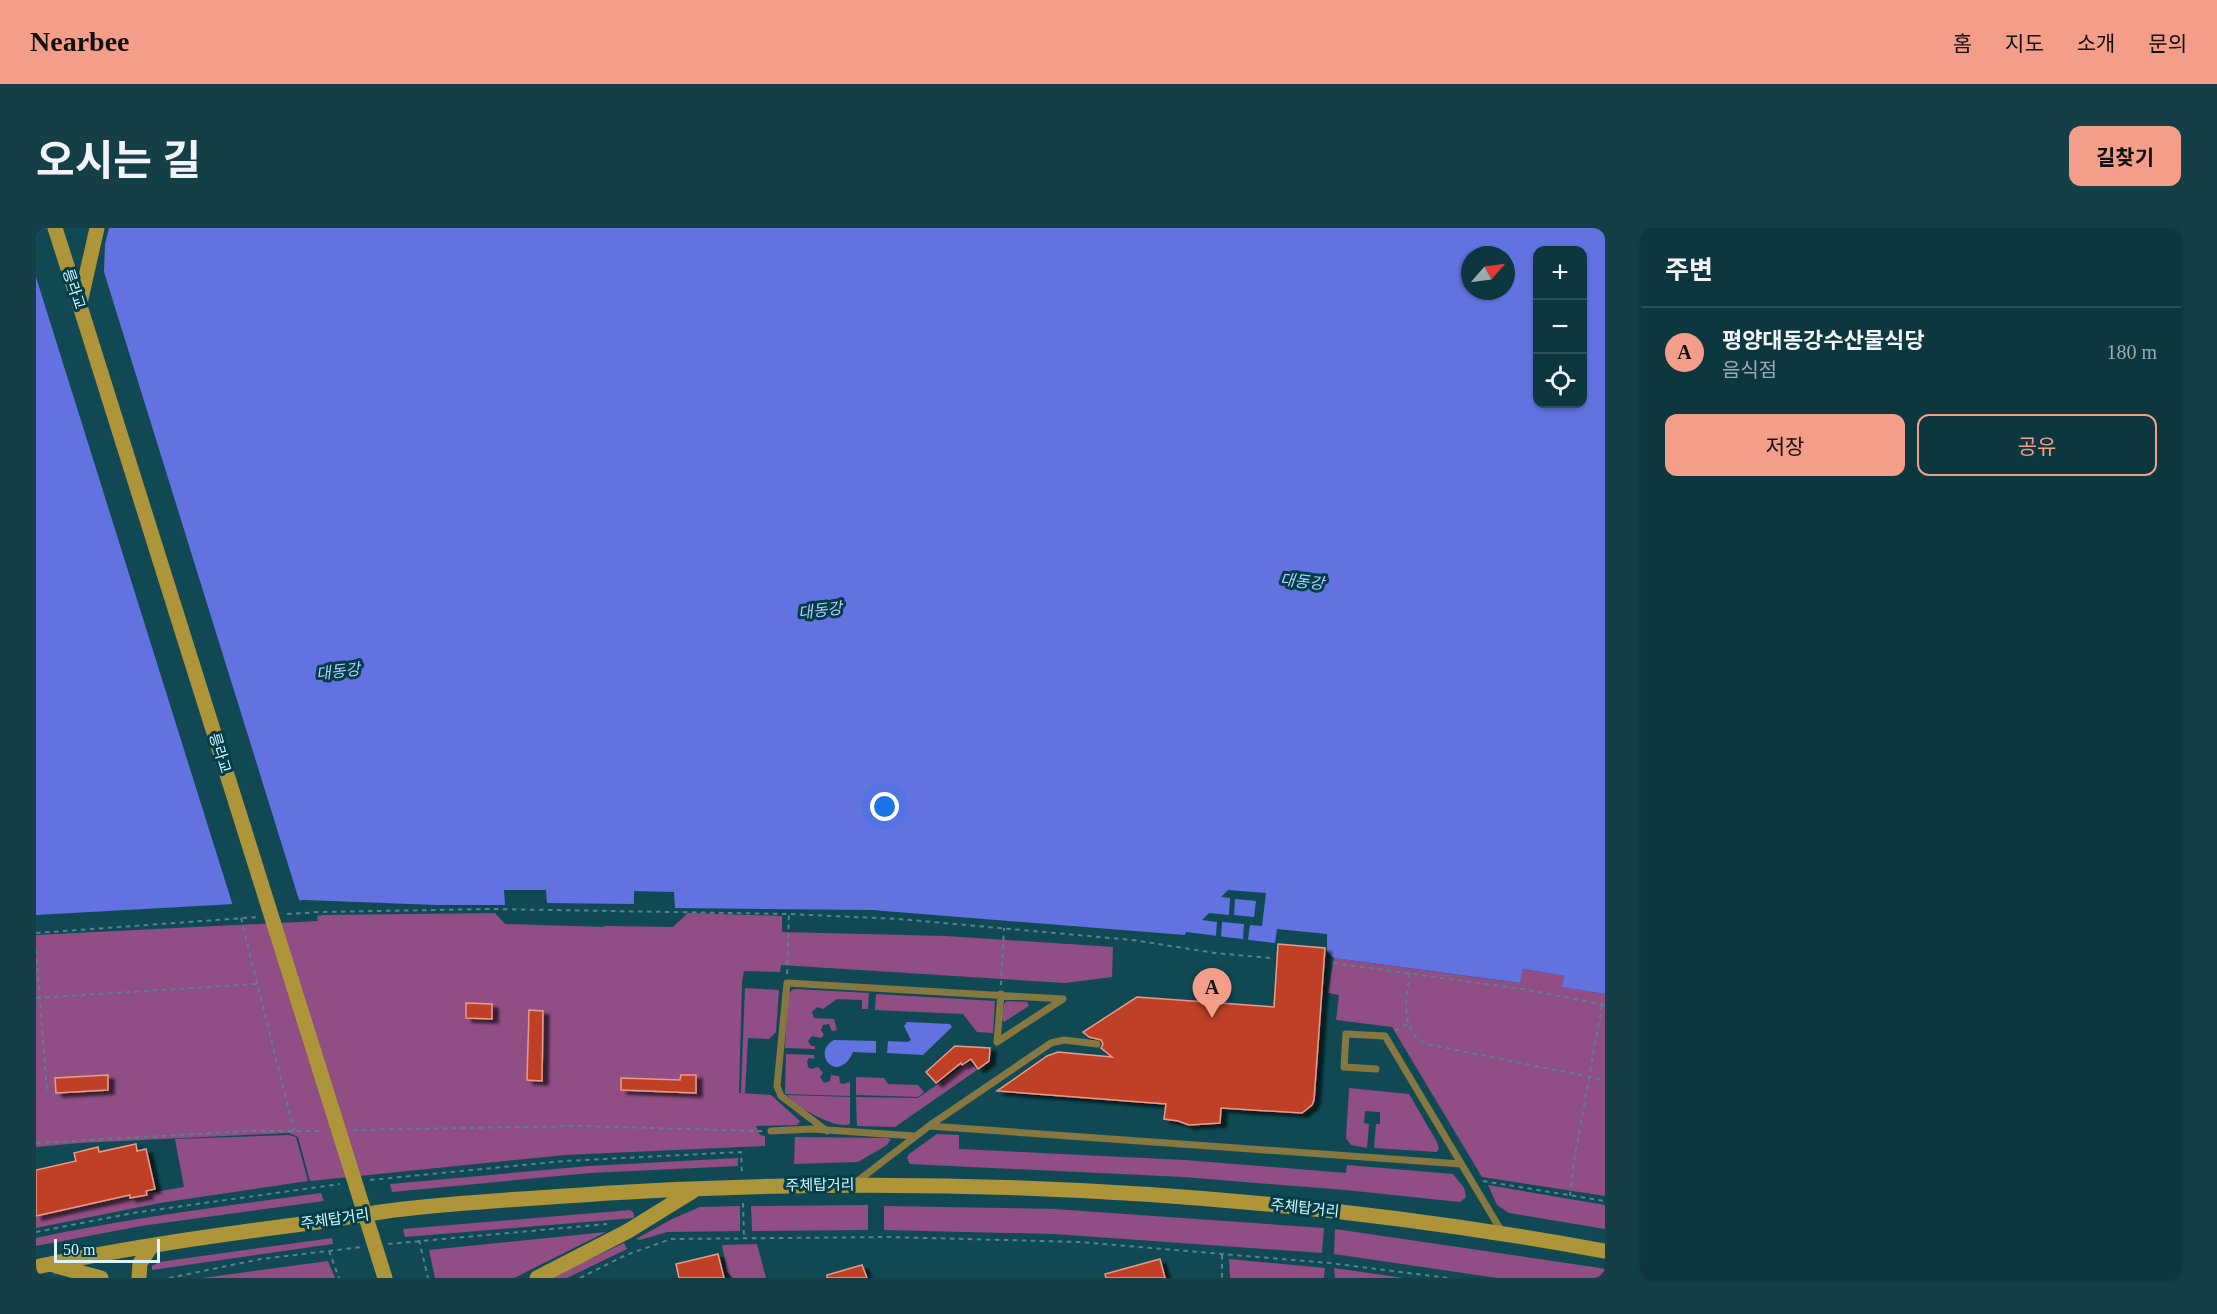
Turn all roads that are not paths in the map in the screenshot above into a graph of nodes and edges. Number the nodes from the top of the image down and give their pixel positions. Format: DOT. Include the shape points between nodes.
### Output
graph roads {
  1 [pos="55,228"];
  2 [pos="97,228"];
  3 [pos="80,306"];
  4 [pos="1001,994"];
  5 [pos="1097,1044"];
  6 [pos="1376,1069"];
  7 [pos="929,1126"];
  8 [pos="771,1131"];
  9 [pos="827,1131"];
  10 [pos="915,1136"];
  11 [pos="1461,1164"];
  12 [pos="852,1185"];
  13 [pos="698,1188"];
  14 [pos="1502,1232"];
  15 [pos="151,1247"];
  16 [pos="1605,1251"];
  17 [pos="43,1266"];
  18 [pos="101,1278"];
  19 [pos="139,1278"];
  20 [pos="385,1278"];
  21 [pos="537,1278"];
  1 -- 3 [label="main road, 릉라교"];
  2 -- 3 [label="main road"];
  3 -- 20 [label="main road, 릉라교, bridge"];
  4 -- 4 [label="lane" via="1032,997 1063,999 997,1042"];
  4 -- 9 [label="lane" via="787,983 777,1086 781,1096"];
  5 -- 7 [label="lane" via="1064,1040 1051,1043"];
  6 -- 11 [label="lane" via="1344,1067 1346,1034 1385,1036"];
  7 -- 10 [label="lane"];
  7 -- 11 [label="lane"];
  8 -- 9 [label="lane"];
  9 -- 10 [label="lane"];
  10 -- 12 [label="lane"];
  11 -- 14 [label="lane"];
  12 -- 13 [label="main road, 주체탑거리"];
  12 -- 14 [label="main road, 주체탑거리" via="1023,1187 1186,1196"];
  13 -- 15 [label="main road, 주체탑거리" via="402,1209"];
  13 -- 21 [label="main road" via="628,1231"];
  14 -- 16 [label="main road, 주체탑거리"];
  15 -- 17 [label="main road, 주체탑거리"];
  15 -- 19 [label="main road" via="140,1263"];
  17 -- 18 [label="main road"];
}
